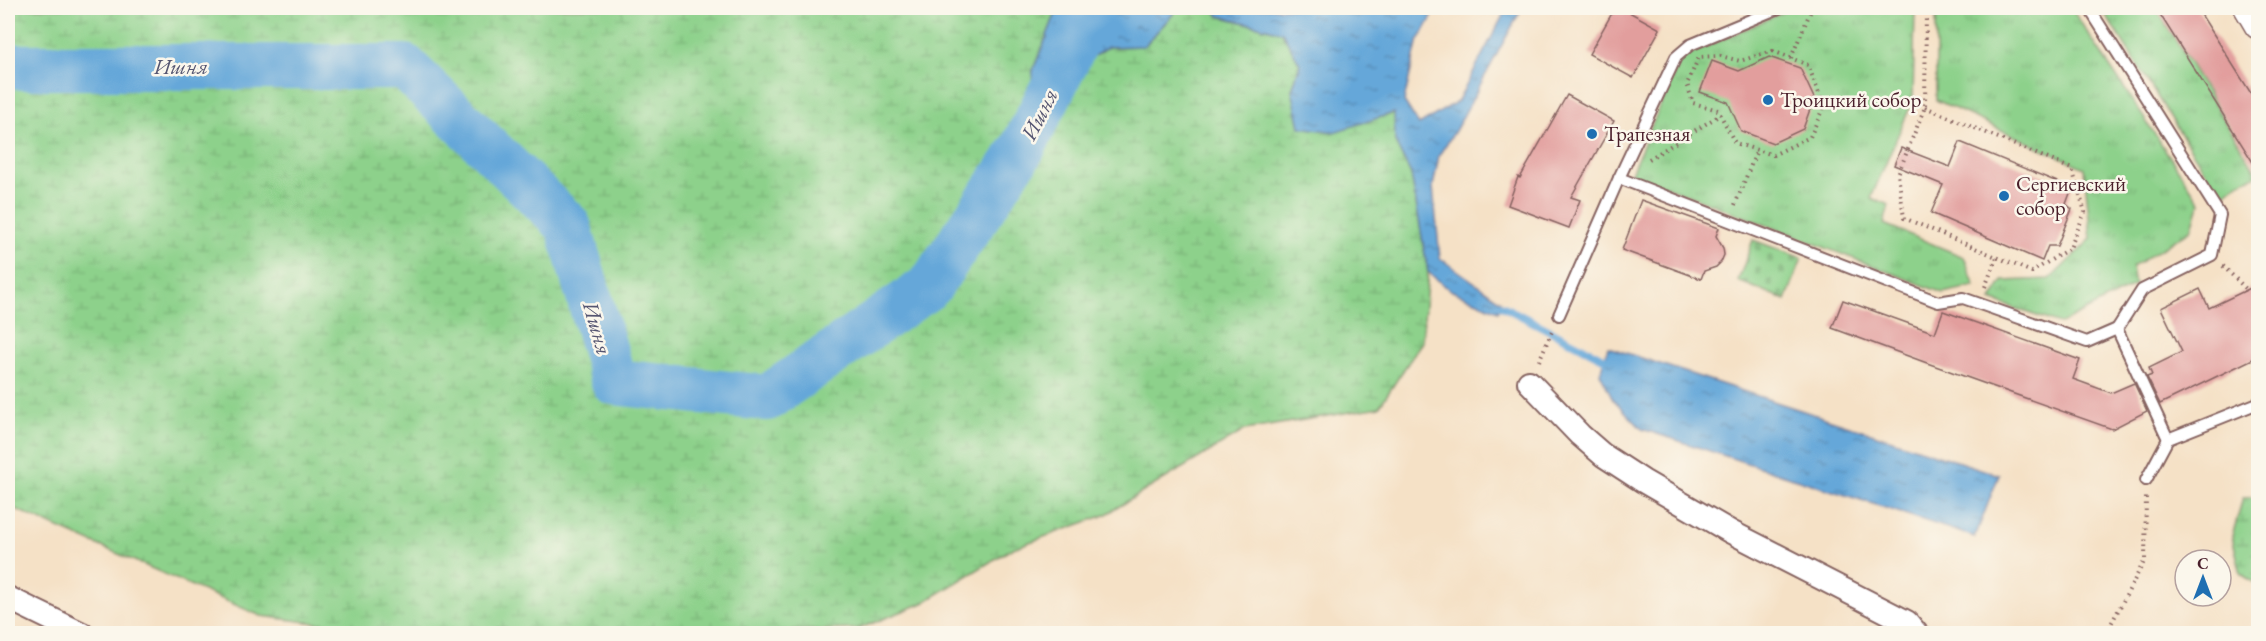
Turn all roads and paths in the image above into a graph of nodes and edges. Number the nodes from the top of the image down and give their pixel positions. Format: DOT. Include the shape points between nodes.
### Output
graph roads {
  1 [pos="1779,8"];
  2 [pos="1812,8"];
  3 [pos="1926,8"];
  4 [pos="2089,8"];
  5 [pos="2248,8"];
  6 [pos="2259,25"];
  7 [pos="1791,57"];
  8 [pos="1925,107"];
  9 [pos="1720,115"];
  10 [pos="1757,150"];
  11 [pos="1619,178"];
  12 [pos="1729,221"];
  13 [pos="2212,255"];
  14 [pos="1997,257"];
  15 [pos="1989,278"];
  16 [pos="2247,290"];
  17 [pos="1559,315"];
  18 [pos="2117,329"];
  19 [pos="1529,382"];
  20 [pos="2259,403"];
  21 [pos="2168,439"];
  22 [pos="2146,480"];
  23 [pos="8,598"];
  24 [pos="82,633"];
  25 [pos="1917,633"];
  26 [pos="2108,633"];
  1 -- 11 [label="lane" via="1690,45 1676,57"];
  2 -- 7 [label="path"];
  3 -- 8 [label="path"];
  4 -- 13 [label="lane" via="2220,215"];
  5 -- 6 [label="street"];
  7 -- 9 [label="path" via="1773,51 1740,61 1721,56 1699,57 1687,84 1693,103"];
  7 -- 10 [label="path" via="1808,64 1824,106 1810,137 1773,155"];
  8 -- 14 [label="path" via="1898,174 1904,218"];
  8 -- 14 [label="path" via="2072,169 2085,212 2070,248 2032,272"];
  9 -- 10 [label="path" via="1735,143"];
  9 -- 11 [label="path"];
  10 -- 12 [label="path"];
  11 -- 12 [label="lane"];
  11 -- 17 [label="lane"];
  12 -- 18 [label="lane" via="1938,302 1963,298 2087,342"];
  13 -- 16 [label="path"];
  13 -- 18 [label="lane" via="2142,290"];
  14 -- 15 [label="path"];
  18 -- 21 [label="lane"];
  19 -- 25 [label="street" via="1588,442 1643,481 1731,532 1906,622"];
  20 -- 21 [label="lane"];
  21 -- 22 [label="lane"];
  22 -- 26 [label="path" via="2145,561"];
  23 -- 24 [label="street"];
}
